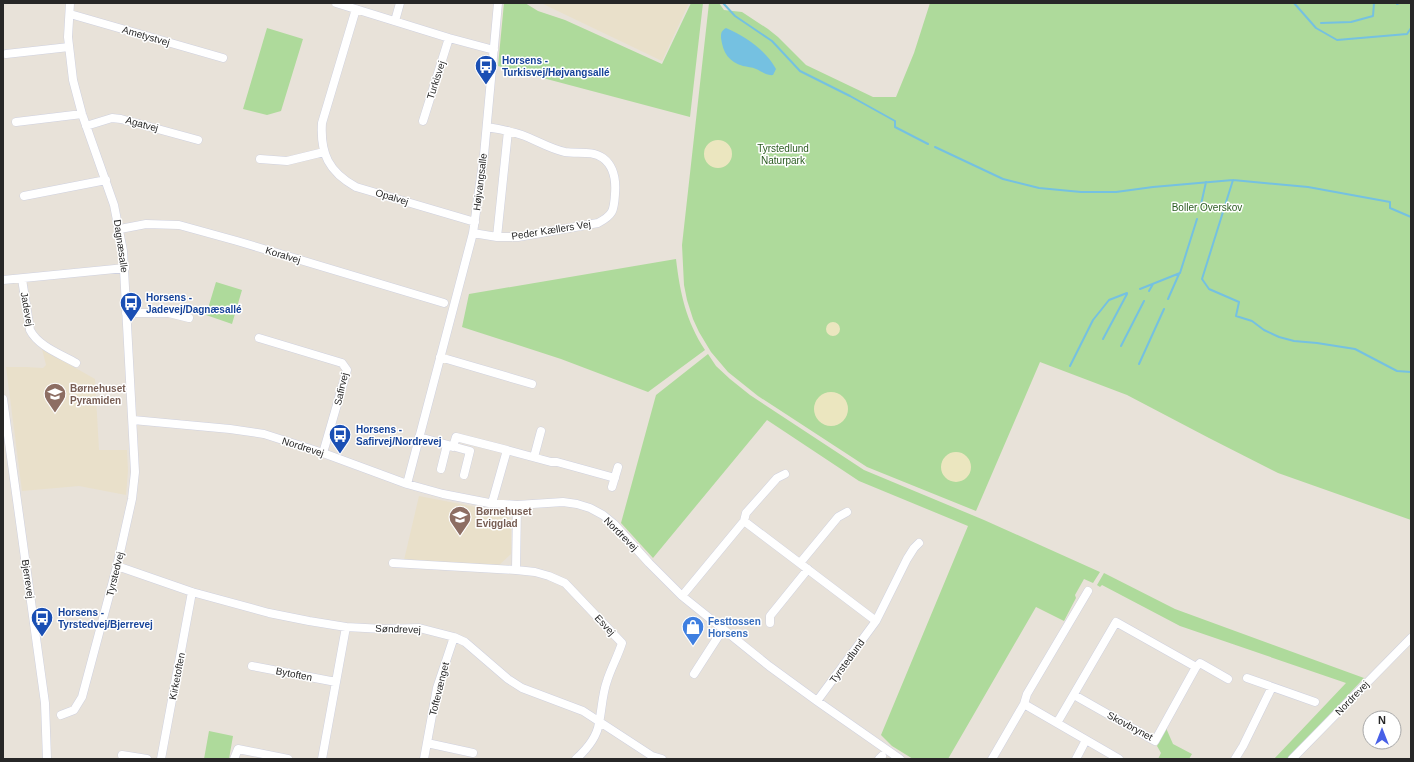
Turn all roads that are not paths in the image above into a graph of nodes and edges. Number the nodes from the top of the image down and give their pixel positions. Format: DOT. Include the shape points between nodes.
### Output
graph roads {
  1 [pos="70,3"];
  2 [pos="336,3"];
  3 [pos="400,3"];
  4 [pos="498,3"];
  5 [pos="356,9"];
  6 [pos="70,14"];
  7 [pos="395,21"];
  8 [pos="449,38"];
  9 [pos="69,47"];
  10 [pos="494,50"];
  11 [pos="6,54"];
  12 [pos="222,58"];
  13 [pos="82,114"];
  14 [pos="16,122"];
  15 [pos="422,122"];
  16 [pos="86,126"];
  17 [pos="487,127"];
  18 [pos="508,131"];
  19 [pos="198,140"];
  20 [pos="324,152"];
  21 [pos="260,159"];
  22 [pos="106,180"];
  23 [pos="24,196"];
  24 [pos="475,222"];
  25 [pos="120,229"];
  26 [pos="473,233"];
  27 [pos="497,236"];
  28 [pos="124,268"];
  29 [pos="22,279"];
  30 [pos="3,280"];
  31 [pos="444,303"];
  32 [pos="126,314"];
  33 [pos="189,318"];
  34 [pos="259,338"];
  35 [pos="440,357"];
  36 [pos="76,363"];
  37 [pos="532,384"];
  38 [pos="3,399"];
  39 [pos="133,420"];
  40 [pos="541,430"];
  41 [pos="419,437"];
  42 [pos="450,446"];
  43 [pos="507,450"];
  44 [pos="324,453"];
  45 [pos="534,457"];
  46 [pos="618,468"];
  47 [pos="441,469"];
  48 [pos="786,474"];
  49 [pos="464,475"];
  50 [pos="615,478"];
  51 [pos="407,484"];
  52 [pos="612,488"];
  53 [pos="492,503"];
  54 [pos="517,505"];
  55 [pos="847,512"];
  56 [pos="744,520"];
  57 [pos="919,543"];
  58 [pos="393,563"];
  59 [pos="800,563"];
  60 [pos="117,566"];
  61 [pos="808,569"];
  62 [pos="516,570"];
  63 [pos="1088,591"];
  64 [pos="192,592"];
  65 [pos="682,596"];
  66 [pos="876,620"];
  67 [pos="770,623"];
  68 [pos="346,627"];
  69 [pos="723,629"];
  70 [pos="454,637"];
  71 [pos="1411,638"];
  72 [pos="252,666"];
  73 [pos="1196,667"];
  74 [pos="694,674"];
  75 [pos="1247,678"];
  76 [pos="1228,679"];
  77 [pos="336,682"];
  78 [pos="1272,687"];
  79 [pos="1074,695"];
  80 [pos="817,701"];
  81 [pos="1315,702"];
  82 [pos="1024,704"];
  83 [pos="61,715"];
  84 [pos="600,723"];
  85 [pos="1057,723"];
  86 [pos="1086,740"];
  87 [pos="427,743"];
  88 [pos="473,752"];
  89 [pos="122,755"];
  90 [pos="652,757"];
  91 [pos="47,759"];
  92 [pos="147,759"];
  93 [pos="161,759"];
  94 [pos="234,759"];
  95 [pos="288,759"];
  96 [pos="322,759"];
  97 [pos="424,759"];
  98 [pos="576,759"];
  99 [pos="662,759"];
  100 [pos="900,759"];
  101 [pos="992,759"];
  102 [pos="1076,759"];
  103 [pos="1119,759"];
  104 [pos="1235,759"];
  105 [pos="1292,759"];
  1 -- 6 [label="street, Dagnæsalle"];
  2 -- 5 [label="street"];
  3 -- 7 [label="street"];
  4 -- 10 [label="street, Højvangsalle"];
  5 -- 7 [label="street"];
  5 -- 20 [label="street, Opalvej" via="322,123"];
  6 -- 9 [label="street, Dagnæsalle"];
  6 -- 12 [label="street, Ametystvej"];
  7 -- 8 [label="street"];
  8 -- 10 [label="street"];
  8 -- 15 [label="street, Turkisvej"];
  9 -- 11 [label="street"];
  9 -- 13 [label="street, Dagnæsalle" via="73,80"];
  10 -- 17 [label="street, Højvangsalle"];
  13 -- 14 [label="street"];
  13 -- 16 [label="street, Dagnæsalle"];
  16 -- 19 [label="street, Agatvej" via="112,118 121,119"];
  16 -- 22 [label="street, Dagnæsalle"];
  17 -- 18 [label="street, Peder Kællers Vej"];
  17 -- 24 [label="street, Højvangsalle"];
  18 -- 27 [label="street, Peder Kællers Vej"];
  18 -- 27 [label="street, Peder Kællers Vej" via="564,152 592,153 603,158 614,172 614,203 613,211 608,218 598,223 518,237"];
  20 -- 21 [label="street" via="287,161"];
  20 -- 24 [label="street, Opalvej" via="332,168 356,187"];
  22 -- 23 [label="street"];
  22 -- 25 [label="street, Dagnæsalle"];
  24 -- 26 [label="street, Højvangsalle"];
  25 -- 28 [label="street, Dagnæsalle"];
  25 -- 31 [label="street, Koralvej" via="146,224 179,225"];
  26 -- 27 [label="street, Peder Kællers Vej"];
  26 -- 35 [label="street, Højvangsalle"];
  28 -- 29 [label="street, Jadevej"];
  28 -- 32 [label="street, Dagnæsalle"];
  29 -- 30 [label="street, Jadevej"];
  29 -- 36 [label="street, Jadevej" via="30,330 34,337"];
  32 -- 33 [label="street" via="168,313"];
  32 -- 39 [label="street, Dagnæsalle"];
  34 -- 44 [label="street, Safirvej" via="342,363 347,370"];
  35 -- 37 [label="street"];
  35 -- 41 [label="street, Højvangsalle"];
  38 -- 91 [label="street, Bjerrevej" via="44,697"];
  39 -- 44 [label="street, Nordrevej" via="264,434"];
  39 -- 60 [label="street, Tyrstedvej" via="135,472 132,499"];
  40 -- 45 [label="street"];
  41 -- 42 [label="street"];
  41 -- 51 [label="street, Højvangsalle"];
  42 -- 43 [label="street" via="456,437"];
  42 -- 47 [label="street"];
  42 -- 49 [label="street" via="470,452"];
  43 -- 45 [label="street"];
  43 -- 53 [label="street"];
  44 -- 51 [label="street, Nordrevej"];
  45 -- 50 [label="street"];
  46 -- 50 [label="street"];
  48 -- 56 [label="street" via="777,478 746,513"];
  50 -- 52 [label="street"];
  51 -- 53 [label="street, Nordrevej"];
  53 -- 54 [label="street, Nordrevej"];
  54 -- 62 [label="street"];
  54 -- 65 [label="street, Nordrevej" via="563,502 584,506 603,515"];
  55 -- 59 [label="street" via="838,517"];
  56 -- 59 [label="street"];
  56 -- 65 [label="street"];
  57 -- 66 [label="street, Tyrstedlund" via="907,559"];
  58 -- 62 [label="street, Esvej"];
  59 -- 61 [label="street"];
  60 -- 64 [label="street, Søndrevej"];
  60 -- 83 [label="street, Tyrstedvej" via="82,697 74,710"];
  61 -- 66 [label="street"];
  61 -- 67 [label="street" via="770,616"];
  62 -- 84 [label="street, Esvej" via="535,572 565,583 622,643 602,698"];
  63 -- 82 [label="street" via="1027,694"];
  64 -- 68 [label="street, Søndrevej" via="269,613"];
  64 -- 93 [label="street, Kirketoften"];
  65 -- 69 [label="street, Nordrevej"];
  66 -- 80 [label="street, Tyrstedlund"];
  68 -- 70 [label="street, Søndrevej" via="420,628"];
  68 -- 77 [label="street"];
  69 -- 74 [label="street"];
  69 -- 80 [label="street, Nordrevej"];
  70 -- 84 [label="street, Søndrevej" via="465,642 522,688 583,711"];
  70 -- 87 [label="street, Toftevænget" via="437,688"];
  71 -- 105 [label="street, Nordrevej"];
  72 -- 77 [label="street, Bytoften"];
  73 -- 76 [label="street" via="1200,663"];
  73 -- 79 [label="street" via="1116,622"];
  73 -- 79 [label="street, Skovbrynet" via="1155,742"];
  75 -- 78 [label="street"];
  77 -- 96 [label="street"];
  78 -- 81 [label="street"];
  78 -- 104 [label="street"];
  79 -- 85 [label="street"];
  80 -- 100 [label="street, Nordrevej"];
  82 -- 85 [label="street"];
  82 -- 101 [label="street"];
  84 -- 90 [label="street, Søndrevej"];
  84 -- 98 [label="street" via="588,746"];
  85 -- 86 [label="street"];
  86 -- 102 [label="street"];
  86 -- 103 [label="street"];
  87 -- 88 [label="street"];
  87 -- 97 [label="street, Toftevænget"];
  89 -- 92 [label="street"];
  90 -- 99 [label="street, Søndrevej"];
  94 -- 95 [label="street" via="238,749"];
}
